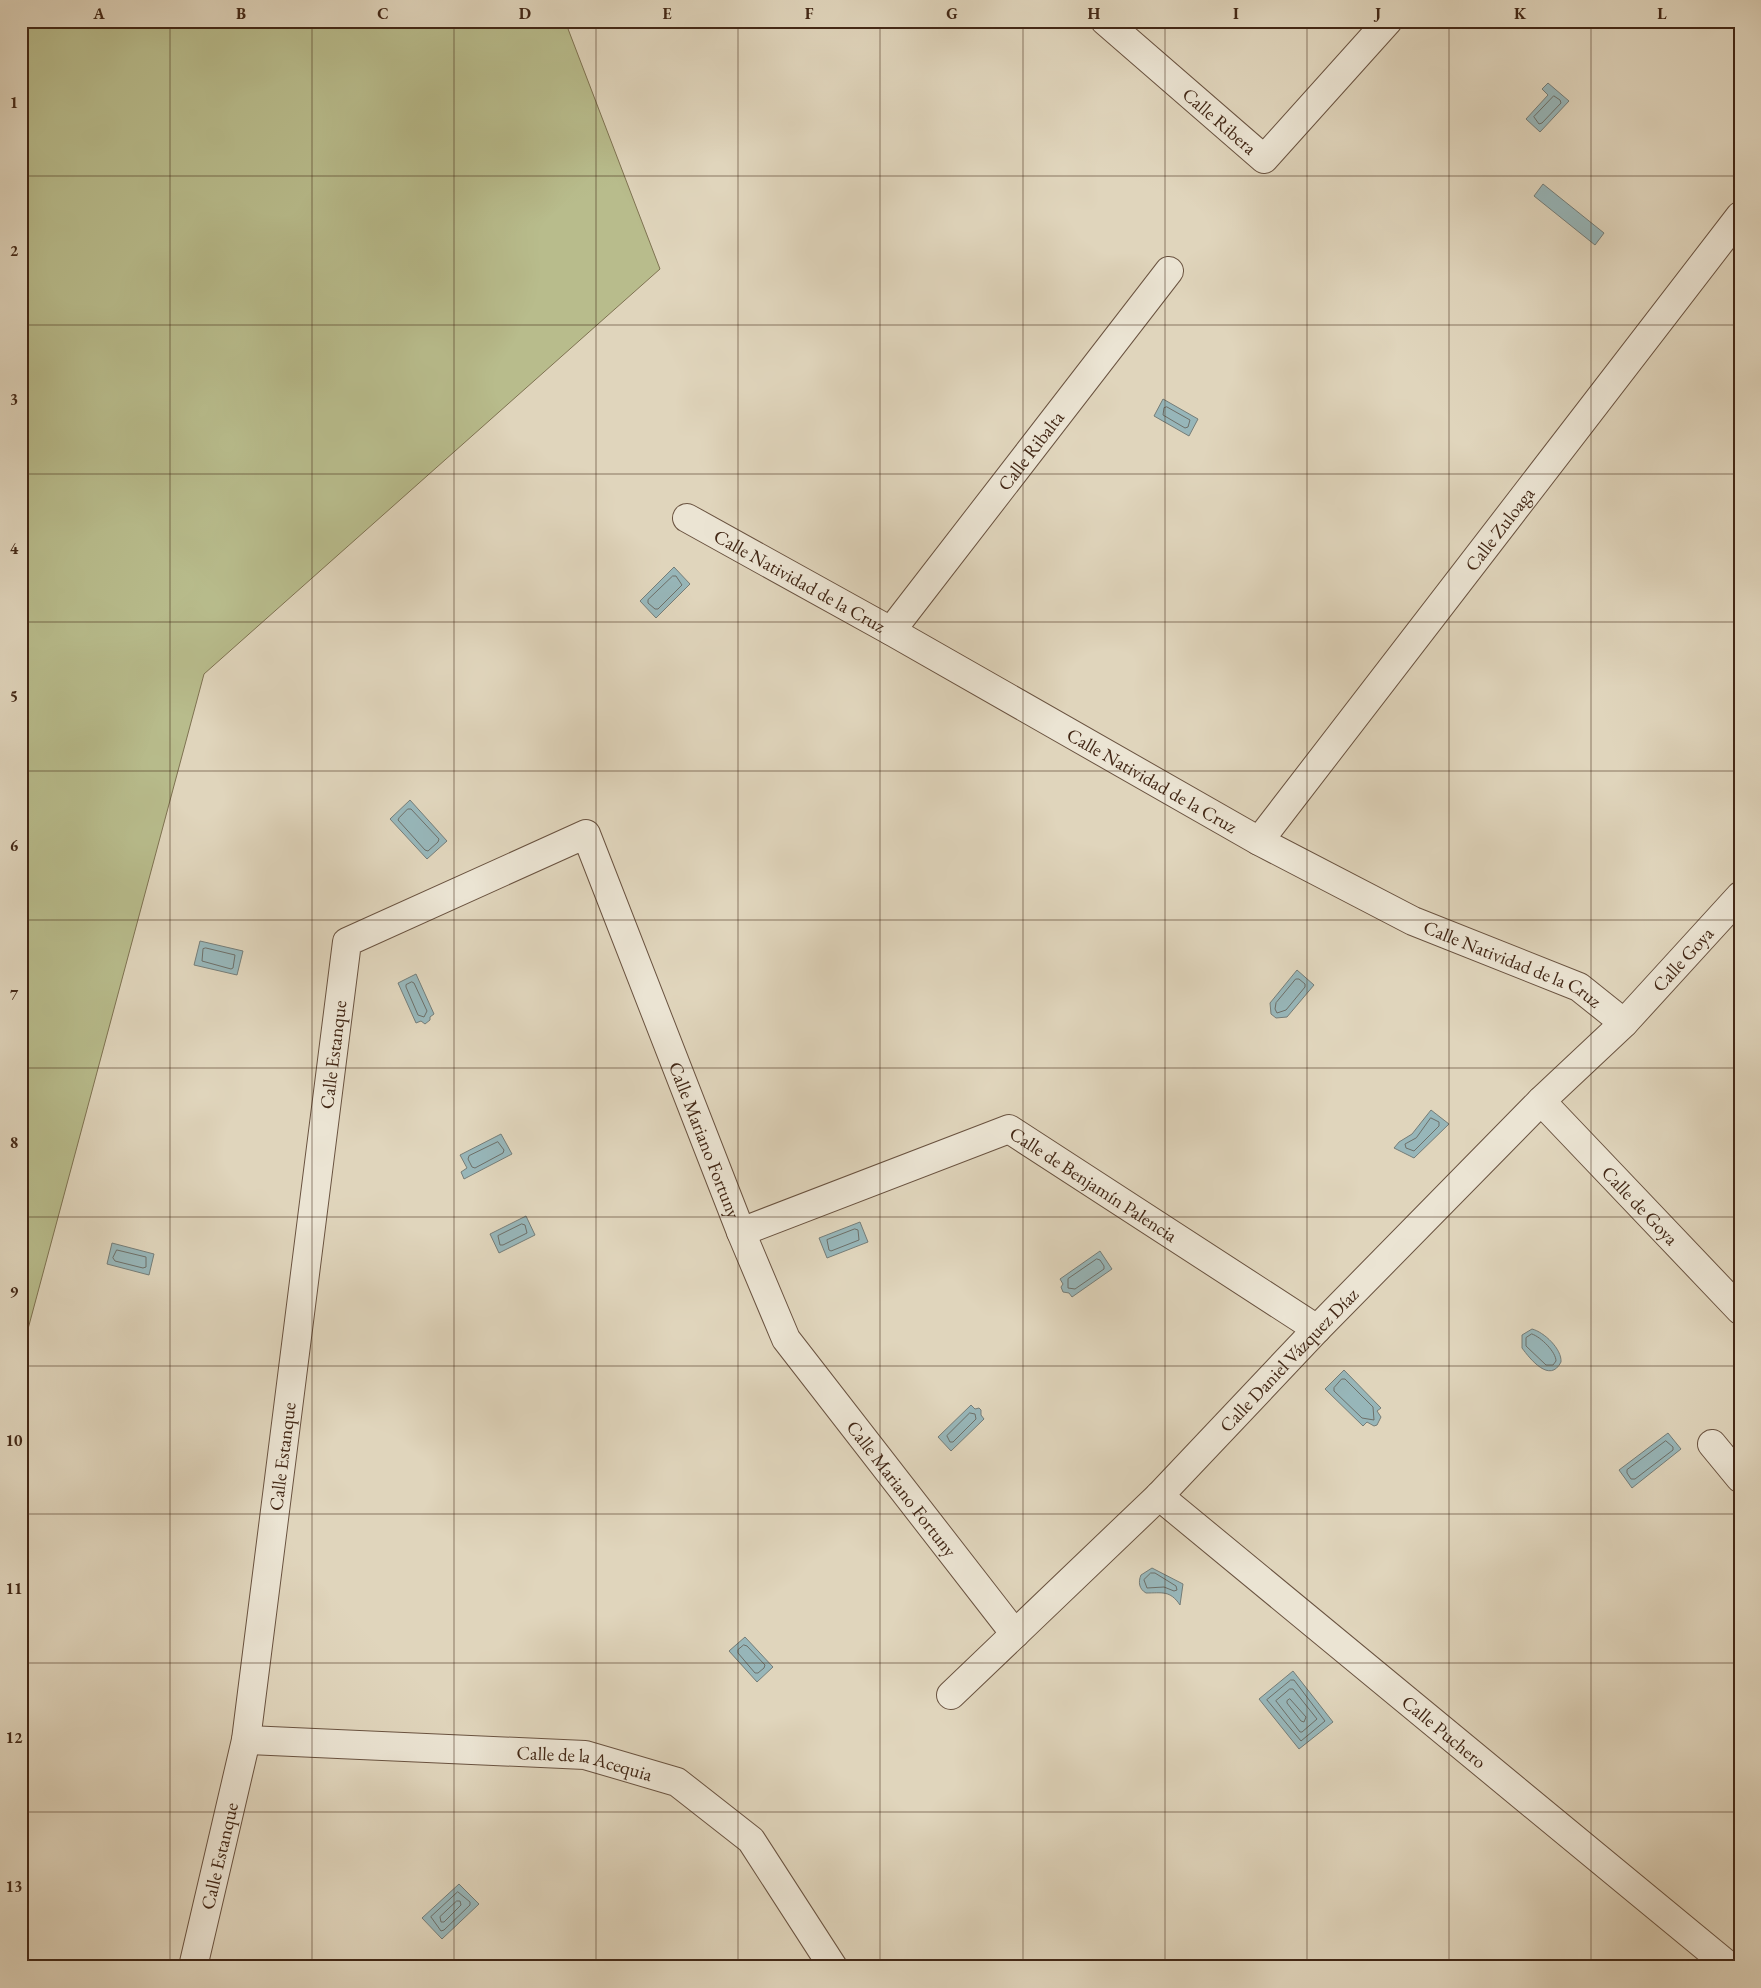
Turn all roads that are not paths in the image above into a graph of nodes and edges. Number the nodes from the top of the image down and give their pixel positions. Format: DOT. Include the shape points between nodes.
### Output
graph roads {
  1 [pos="1105,21"];
  2 [pos="1388,21"];
  3 [pos="1740,216"];
  4 [pos="1170,271"];
  5 [pos="687,518"];
  6 [pos="891,631"];
  7 [pos="1259,841"];
  8 [pos="1740,896"];
  9 [pos="347,942"];
  10 [pos="1624,1023"];
  11 [pos="1541,1101"];
  12 [pos="741,1232"];
  13 [pos="1740,1310"];
  14 [pos="1317,1328"];
  15 [pos="1712,1444"];
  16 [pos="1740,1478"];
  17 [pos="1159,1496"];
  18 [pos="1015,1634"];
  19 [pos="951,1695"];
  20 [pos="246,1740"];
  21 [pos="193,1967"];
  22 [pos="833,1967"];
  23 [pos="1730,1967"];
  1 -- 2 [label="street, Calle Ribera" via="1264,159"];
  3 -- 7 [label="street, Calle Zuloaga"];
  4 -- 6 [label="street, Calle Ribalta"];
  5 -- 6 [label="street, Calle Natividad de la Cruz"];
  6 -- 7 [label="street, Calle Natividad de la Cruz"];
  7 -- 10 [label="street, Calle Natividad de la Cruz" via="1413,921 1579,987"];
  8 -- 10 [label="street, Calle Goya"];
  9 -- 12 [label="street, Calle Mariano Fortuny" via="586,834"];
  9 -- 20 [label="street, Calle Estanque"];
  10 -- 11 [label="street, Calle Daniel Vázquez Díaz"];
  11 -- 13 [label="street, Calle de Goya"];
  11 -- 14 [label="street, Calle Daniel Vázquez Díaz"];
  12 -- 14 [label="street, Calle de Benjamín Palencia" via="1009,1129"];
  12 -- 18 [label="street, Calle Mariano Fortuny" via="786,1339"];
  14 -- 17 [label="street, Calle Daniel Vázquez Díaz"];
  15 -- 16 [label="street"];
  17 -- 18 [label="street, Calle Daniel Vázquez Díaz"];
  17 -- 23 [label="street, Calle Puchero"];
  18 -- 19 [label="street, Calle Daniel Vázquez Díaz"];
  20 -- 21 [label="street, Calle Estanque"];
  20 -- 22 [label="street, Calle de la Acequia" via="585,1755 677,1782 751,1840"];
}
